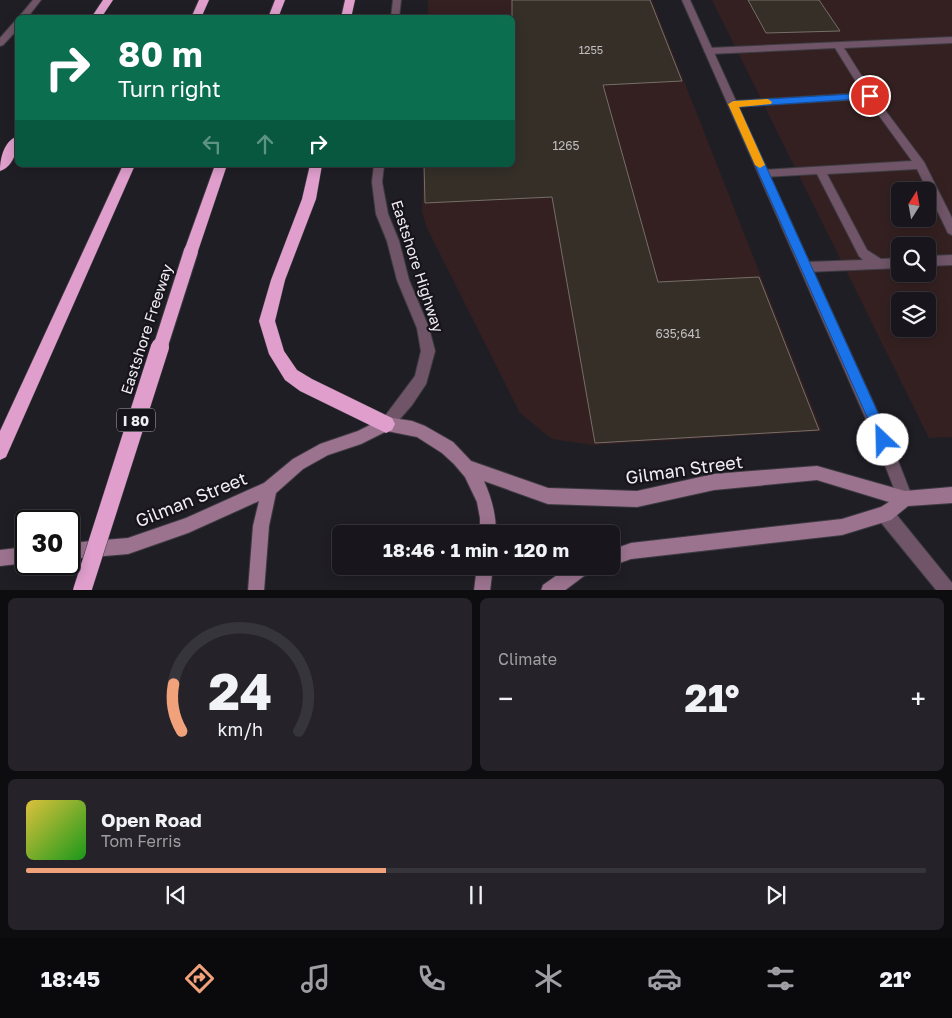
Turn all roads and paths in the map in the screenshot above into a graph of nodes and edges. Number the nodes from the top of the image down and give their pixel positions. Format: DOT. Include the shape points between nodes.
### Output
graph roads {
  1 [pos="37,0"];
  2 [pos="108,0"];
  3 [pos="204,0"];
  4 [pos="280,0"];
  5 [pos="350,0"];
  6 [pos="397,0"];
  7 [pos="686,0"];
  8 [pos="24,15"];
  9 [pos="98,15"];
  10 [pos="197,15"];
  11 [pos="274,15"];
  12 [pos="347,15"];
  13 [pos="395,15"];
  14 [pos="15,26"];
  15 [pos="952,40"];
  16 [pos="0,43"];
  17 [pos="838,45"];
  18 [pos="709,51"];
  19 [pos="870,96"];
  20 [pos="733,104"];
  21 [pos="15,144"];
  22 [pos="920,165"];
  23 [pos="0,166"];
  24 [pos="128,167"];
  25 [pos="220,167"];
  26 [pos="316,167"];
  27 [pos="379,167"];
  28 [pos="820,170"];
  29 [pos="764,174"];
  30 [pos="952,230"];
  31 [pos="952,260"];
  32 [pos="936,261"];
  33 [pos="891,263"];
  34 [pos="879,264"];
  35 [pos="806,268"];
  36 [pos="386,424"];
  37 [pos="0,450"];
  38 [pos="469,468"];
  39 [pos="269,489"];
  40 [pos="952,496"];
  41 [pos="905,499"];
  42 [pos="886,514"];
  43 [pos="489,525"];
  44 [pos="80,550"];
  45 [pos="620,555"];
  46 [pos="15,556"];
  47 [pos="0,558"];
  48 [pos="484,575"];
  49 [pos="572,575"];
  50 [pos="82,590"];
  51 [pos="256,590"];
  52 [pos="482,590"];
  53 [pos="549,590"];
  54 [pos="948,590"];
  1 -- 8 [label="street"];
  2 -- 9 [label="highway"];
  3 -- 10 [label="highway"];
  4 -- 11 [label="highway"];
  5 -- 12 [label="highway"];
  6 -- 13 [label="street"];
  7 -- 18 [label="street"];
  14 -- 16 [label="street"];
  15 -- 17 [label="street"];
  17 -- 18 [label="street"];
  17 -- 19 [label="street"];
  18 -- 20 [label="street"];
  19 -- 20 [label="street"];
  19 -- 22 [label="street"];
  20 -- 29 [label="street"];
  21 -- 23 [label="highway"];
  22 -- 28 [label="street"];
  22 -- 30 [label="street"];
  24 -- 37 [label="highway"];
  25 -- 50 [label="highway, Eastshore Freeway / I 80, bridge"];
  26 -- 36 [label="highway" via="309,199 278,280 267,321 277,354 291,375"];
  27 -- 36 [label="street, Eastshore Highway" via="377,182 382,214 393,240 403,280 423,328 428,351 421,379"];
  28 -- 29 [label="street"];
  28 -- 34 [label="street" via="863,253"];
  29 -- 35 [label="street"];
  31 -- 32 [label="street"];
  33 -- 34 [label="street"];
  34 -- 35 [label="street"];
  35 -- 41 [label="street" via="883,440"];
  36 -- 38 [label="main road, Gilman Street" via="419,431 447,448"];
  36 -- 39 [label="main road, Gilman Street" via="298,464"];
  38 -- 41 [label="main road, Gilman Street" via="548,496 637,499 714,482 817,473"];
  38 -- 43 [label="main road, Gilman Street" via="483,499"];
  39 -- 44 [label="main road, Gilman Street" via="188,525 128,546"];
  39 -- 51 [label="main road, Gilman Street" via="261,526"];
  40 -- 41 [label="main road, Gilman Street"];
  41 -- 42 [label="main road"];
  42 -- 45 [label="main road" via="842,527"];
  42 -- 54 [label="street"];
  46 -- 47 [label="main road"];
  48 -- 52 [label="main road"];
  49 -- 53 [label="main road"];
}
